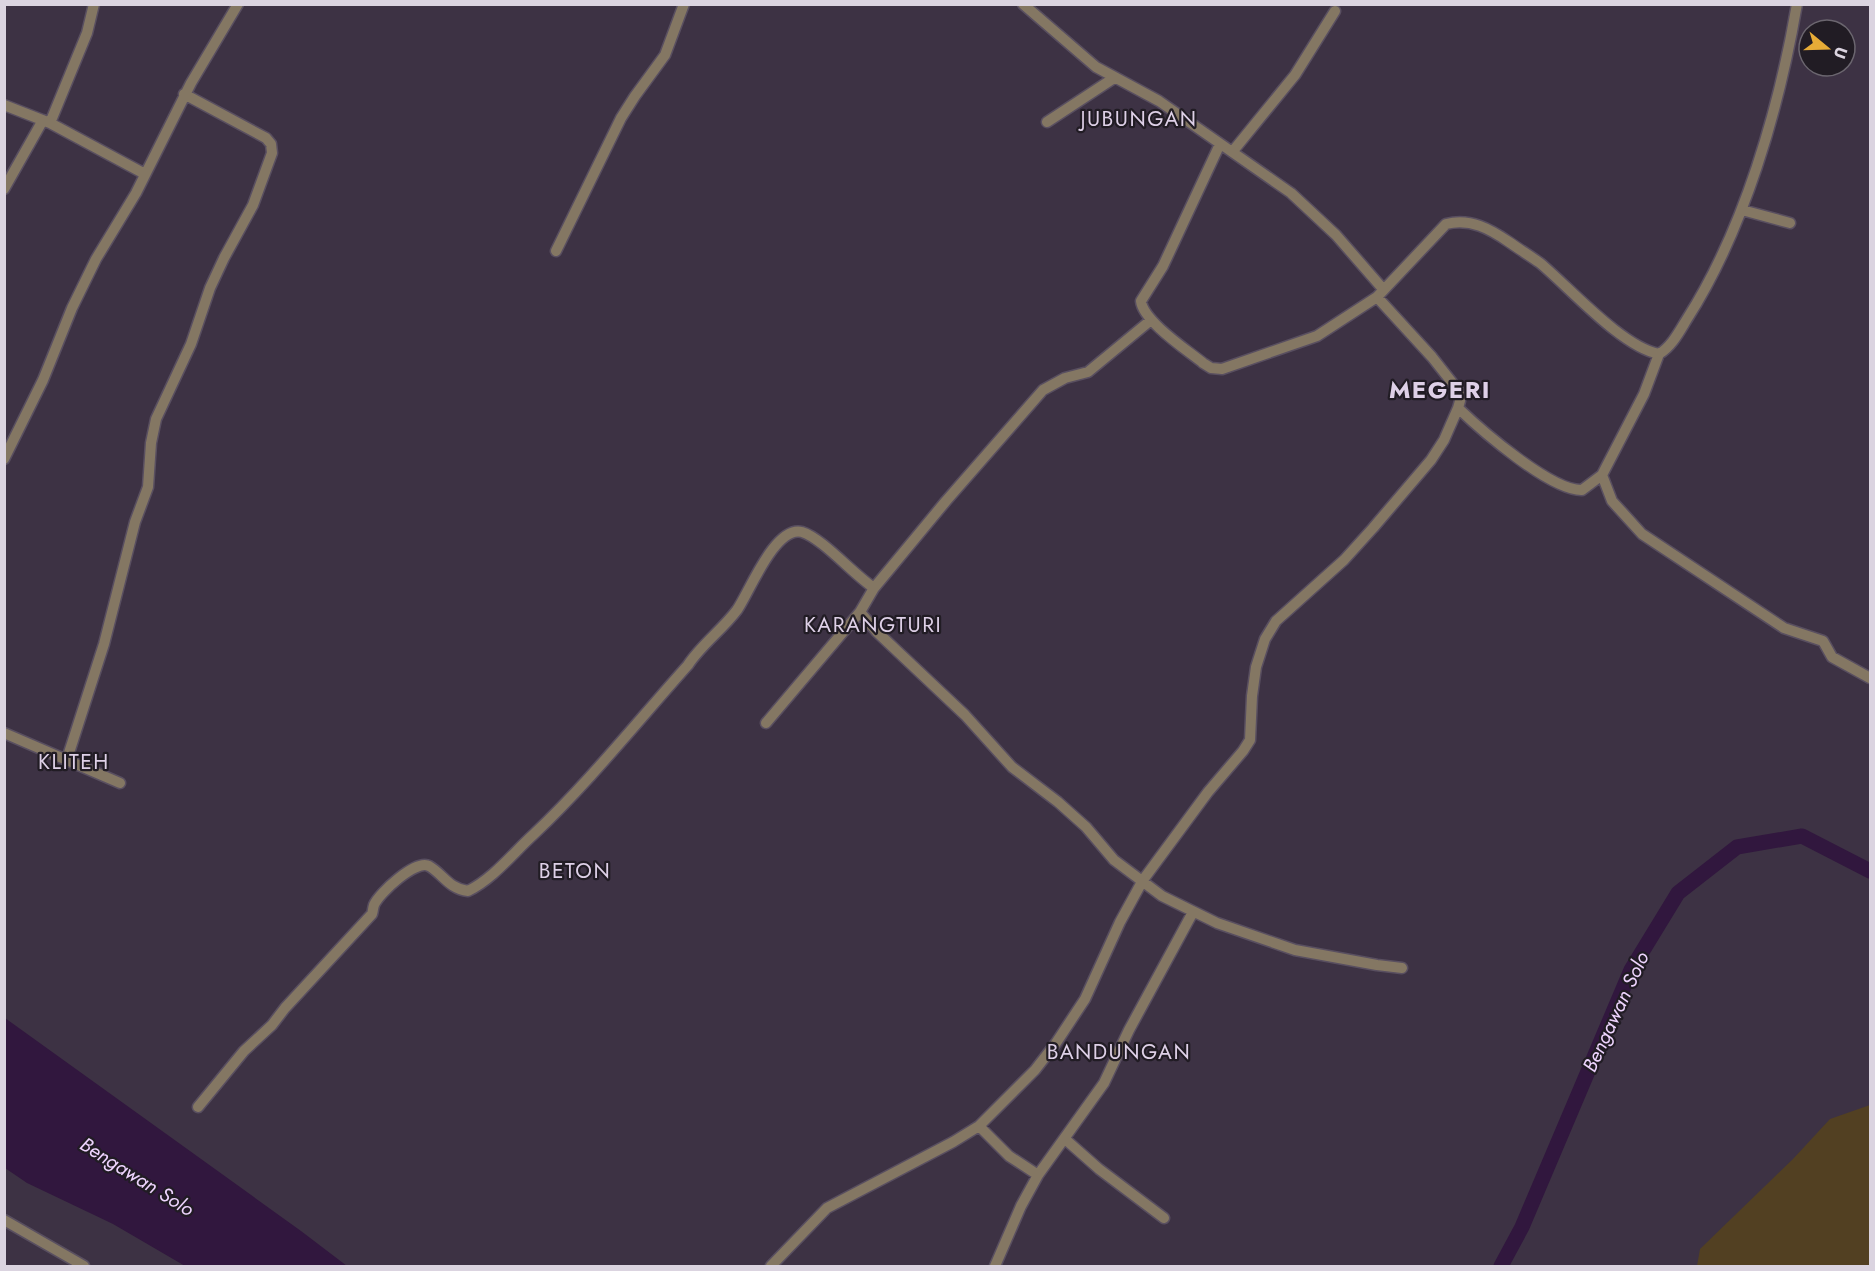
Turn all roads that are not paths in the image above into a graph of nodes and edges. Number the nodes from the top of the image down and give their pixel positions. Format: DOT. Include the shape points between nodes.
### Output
graph roads {
  1 [pos="94,4"];
  2 [pos="238,4"];
  3 [pos="684,4"];
  4 [pos="1023,4"];
  5 [pos="1797,4"];
  6 [pos="1335,10"];
  7 [pos="1114,78"];
  8 [pos="184,94"];
  9 [pos="4,105"];
  10 [pos="46,122"];
  11 [pos="1047,122"];
  12 [pos="1220,144"];
  13 [pos="1233,152"];
  14 [pos="145,174"];
  15 [pos="4,189"];
  16 [pos="1742,210"];
  17 [pos="1790,223"];
  18 [pos="556,251"];
  19 [pos="1380,293"];
  20 [pos="1151,320"];
  21 [pos="1659,354"];
  22 [pos="1458,408"];
  23 [pos="4,459"];
  24 [pos="1602,475"];
  25 [pos="874,588"];
  26 [pos="860,612"];
  27 [pos="1870,678"];
  28 [pos="766,723"];
  29 [pos="4,733"];
  30 [pos="67,759"];
  31 [pos="120,783"];
  32 [pos="1143,880"];
  33 [pos="1193,912"];
  34 [pos="1402,968"];
  35 [pos="198,1107"];
  36 [pos="979,1126"];
  37 [pos="1065,1139"];
  38 [pos="1038,1175"];
  39 [pos="1164,1218"];
  40 [pos="4,1220"];
  41 [pos="84,1266"];
  42 [pos="771,1266"];
  43 [pos="995,1266"];
  1 -- 10 [label="street" via="87,33"];
  2 -- 8 [label="street"];
  3 -- 18 [label="street" via="665,55 621,118"];
  4 -- 7 [label="street"];
  5 -- 16 [label="street" via="1786,65"];
  6 -- 13 [label="street" via="1295,75"];
  7 -- 11 [label="street"];
  7 -- 12 [label="street" via="1159,101"];
  8 -- 14 [label="street"];
  8 -- 30 [label="street" via="266,138 272,144 272,153 253,205 210,288 156,419 148,487"];
  9 -- 10 [label="street"];
  10 -- 14 [label="street"];
  10 -- 15 [label="street"];
  12 -- 13 [label="street"];
  12 -- 20 [label="street" via="1163,266 1143,296 1142,306"];
  13 -- 19 [label="street" via="1298,199 1336,235"];
  14 -- 23 [label="street" via="96,259"];
  16 -- 17 [label="street"];
  16 -- 21 [label="street" via="1700,298 1671,343"];
  19 -- 20 [label="street" via="1317,336 1222,369 1203,363"];
  19 -- 21 [label="street" via="1446,224 1476,224 1492,230 1538,262 1635,345"];
  19 -- 22 [label="street" via="1458,390"];
  20 -- 25 [label="street" via="1088,372 1043,390"];
  21 -- 24 [label="street" via="1644,394"];
  22 -- 24 [label="street" via="1502,448 1558,484 1582,490"];
  22 -- 32 [label="street" via="1440,447 1398,501 1344,560 1276,621 1265,639 1256,668 1250,740"];
  24 -- 27 [label="street" via="1612,501 1642,534 1784,628 1820,639 1832,657"];
  25 -- 26 [label="street"];
  25 -- 35 [label="street" via="808,534 789,533 761,566 737,609 548,822 468,891 452,886 424,864 399,878 375,903 372,914 244,1051"];
  26 -- 28 [label="street"];
  26 -- 32 [label="street" via="1012,767 1086,827 1114,860"];
  29 -- 30 [label="street"];
  30 -- 31 [label="street"];
  32 -- 33 [label="street" via="1162,896"];
  32 -- 36 [label="street" via="1085,999 1056,1043"];
  33 -- 34 [label="street" via="1295,950"];
  33 -- 37 [label="street" via="1104,1083"];
  36 -- 38 [label="street" via="1009,1156"];
  36 -- 42 [label="street" via="827,1208"];
  37 -- 38 [label="street"];
  37 -- 39 [label="street"];
  38 -- 43 [label="street"];
  40 -- 41 [label="street"];
}
